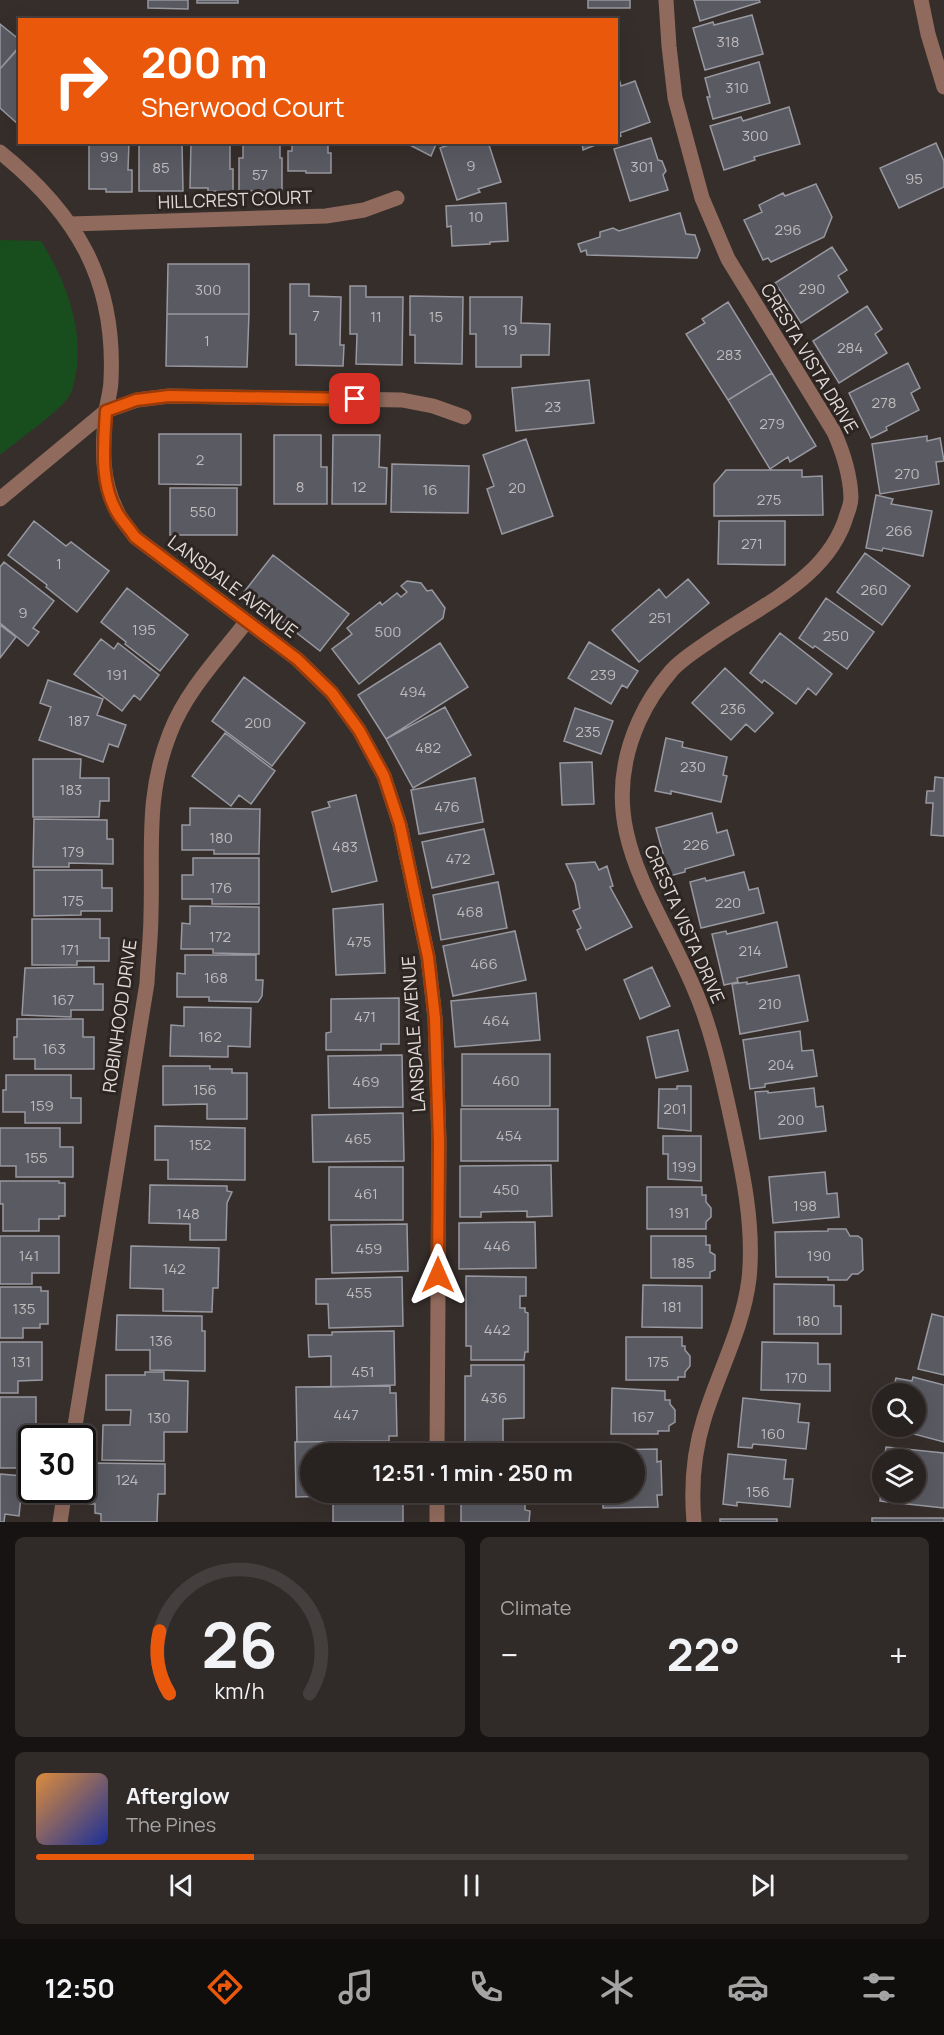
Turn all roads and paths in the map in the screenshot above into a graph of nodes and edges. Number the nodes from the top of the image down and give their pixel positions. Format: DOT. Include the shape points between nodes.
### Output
graph roads {
  1 [pos="666,0"];
  2 [pos="921,0"];
  3 [pos="944,87"];
  4 [pos="0,152"];
  5 [pos="397,198"];
  6 [pos="71,224"];
  7 [pos="106,411"];
  8 [pos="464,417"];
  9 [pos="0,499"];
  10 [pos="248,621"];
  11 [pos="75,1425"];
  12 [pos="437,1443"];
  13 [pos="63,1503"];
  14 [pos="437,1503"];
  15 [pos="60,1522"];
  16 [pos="437,1522"];
  17 [pos="694,1522"];
  1 -- 17 [label="street, CRESTA VISTA DRIVE" via="675,98 702,198 728,259 834,432 843,452 851,500 834,544 799,583 672,670 648,702 628,750 622,797 627,838 643,883 705,1015 732,1121 749,1231 748,1280 741,1313 704,1420 695,1463"];
  2 -- 3 [label="street"];
  4 -- 6 [label="street, LANSDALE AVENUE" via="40,187"];
  5 -- 6 [label="street, HILLCREST COURT" via="364,210 326,216"];
  6 -- 7 [label="street, LANSDALE AVENUE" via="95,269 109,321 111,383"];
  7 -- 8 [label="street" via="136,400 169,396 402,399"];
  7 -- 9 [label="street"];
  7 -- 10 [label="street, LANSDALE AVENUE" via="106,484 117,512 135,537"];
  10 -- 11 [label="street, ROBINHOOD DRIVE" via="192,692 170,731 157,773 151,808 147,983"];
  10 -- 12 [label="street, LANSDALE AVENUE" via="297,659 346,711 384,776 400,825 428,957 435,1018 439,1142"];
  13 -- 15 [label="street"];
  14 -- 16 [label="street"];
}
